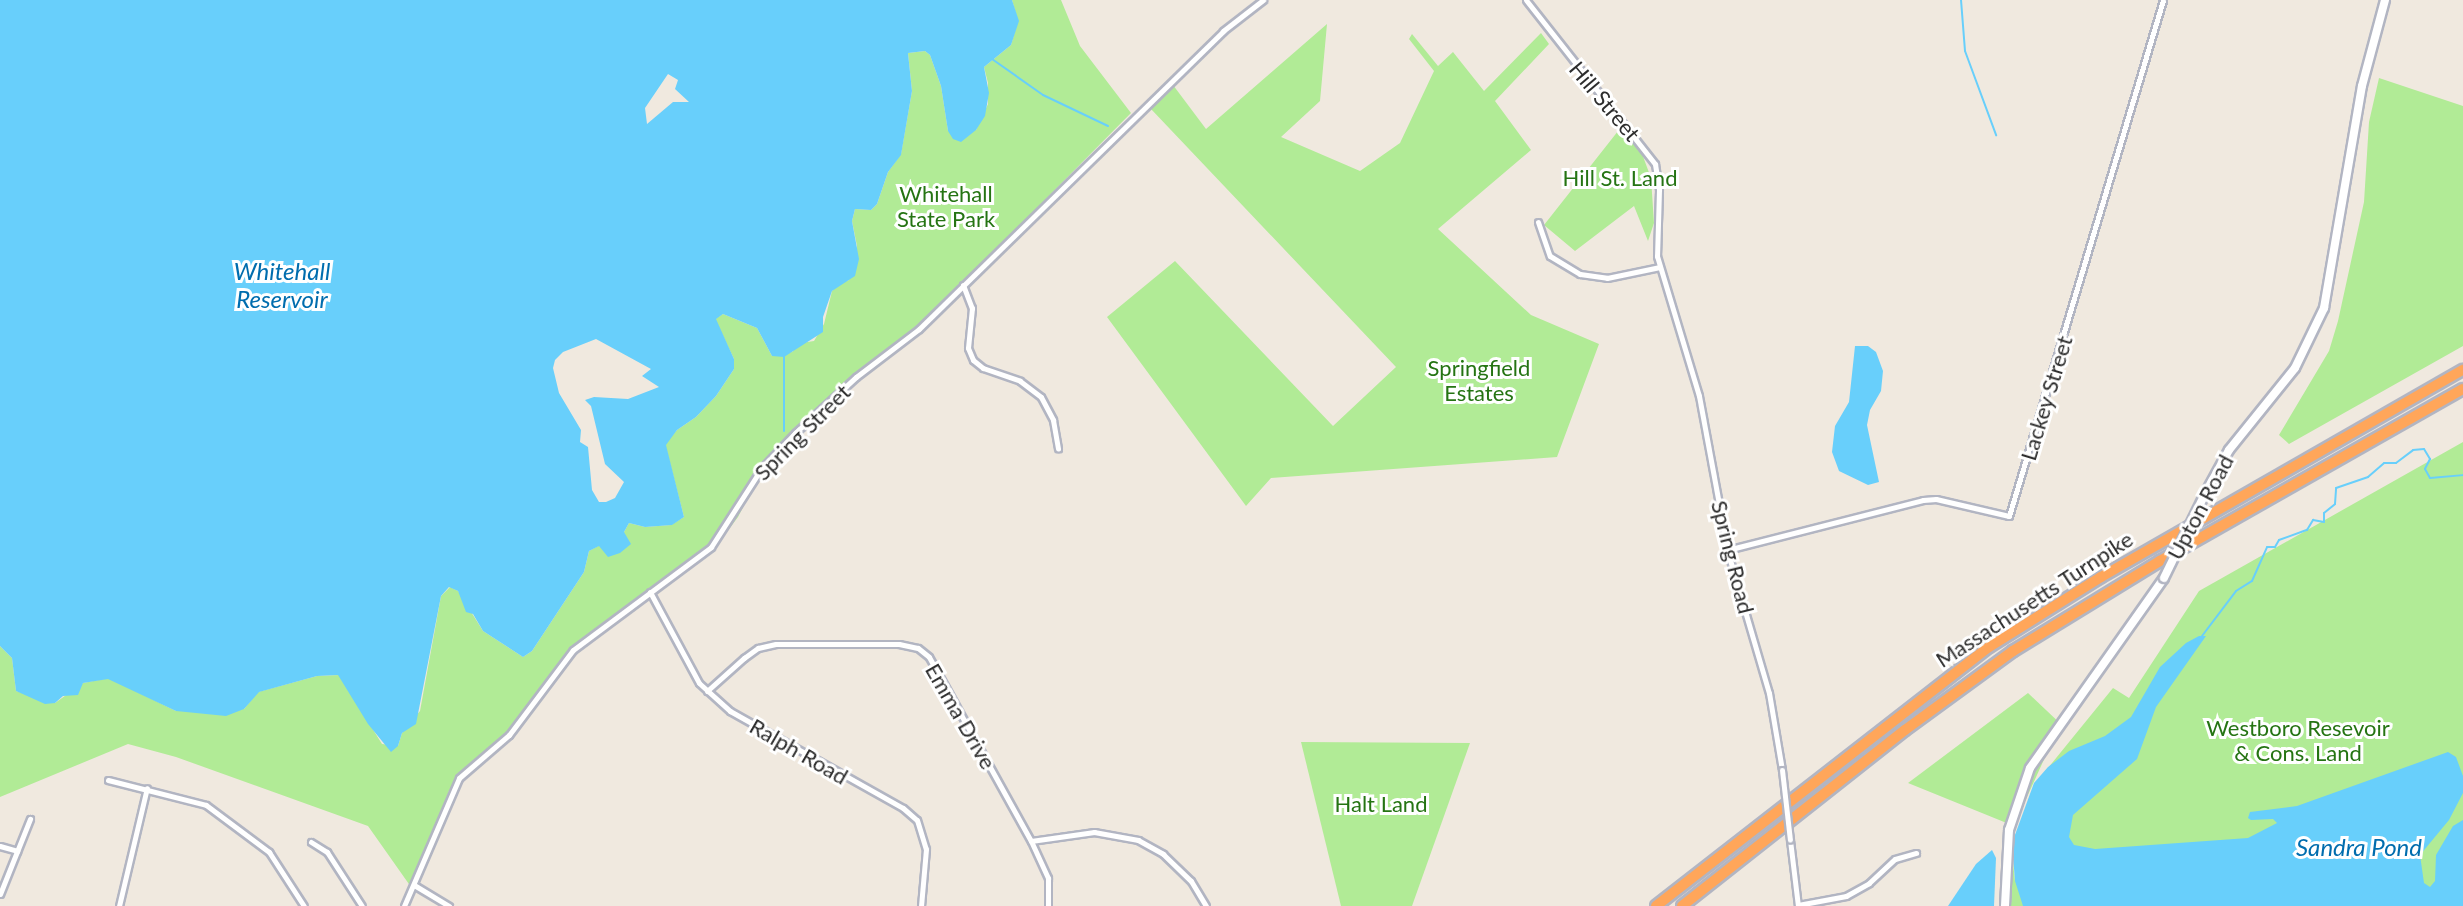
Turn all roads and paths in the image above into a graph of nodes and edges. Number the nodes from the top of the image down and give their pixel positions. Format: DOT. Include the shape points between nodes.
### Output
graph roads {
  1 [pos="1263,0"];
  2 [pos="1526,0"];
  3 [pos="2163,0"];
  4 [pos="2385,0"];
  5 [pos="1658,212"];
  6 [pos="1538,222"];
  7 [pos="1660,267"];
  8 [pos="963,285"];
  9 [pos="2463,370"];
  10 [pos="2463,389"];
  11 [pos="1058,449"];
  12 [pos="1727,550"];
  13 [pos="650,592"];
  14 [pos="707,691"];
  15 [pos="108,780"];
  16 [pos="147,788"];
  17 [pos="30,819"];
  18 [pos="1031,841"];
  19 [pos="311,842"];
  20 [pos="0,846"];
  21 [pos="17,851"];
  22 [pos="1916,853"];
  23 [pos="414,885"];
  24 [pos="0,894"];
  25 [pos="119,906"];
  26 [pos="304,906"];
  27 [pos="362,906"];
  28 [pos="404,906"];
  29 [pos="449,906"];
  30 [pos="921,906"];
  31 [pos="1048,906"];
  32 [pos="1206,906"];
  33 [pos="1656,906"];
  34 [pos="1682,906"];
  35 [pos="1798,906"];
  36 [pos="2005,906"];
  1 -- 8 [label="street, Spring Street" via="1213,40"];
  2 -- 5 [label="street, Hill Street" via="1648,153 1659,177"];
  3 -- 12 [label="street, Lackey Street" via="2009,516 1923,500"];
  4 -- 36 [label="main road, Upton Road, bridge" via="2362,86 2324,308 2295,368 2229,450 2164,578 2030,768 2007,843"];
  5 -- 7 [label="street, Spring Road"];
  6 -- 7 [label="street" via="1550,256 1580,274 1607,278"];
  7 -- 12 [label="street, Spring Road" via="1699,396"];
  8 -- 11 [label="street" via="972,308 968,348 973,360 1020,381 1041,397 1053,420"];
  8 -- 13 [label="street, Spring Street" via="909,338 795,433 761,469 711,547"];
  9 -- 33 [label="highway, Massachusetts Turnpike" via="1989,647"];
  10 -- 34 [label="highway, Massachusetts Turnpike" via="2024,644 1905,730"];
  12 -- 35 [label="street, Spring Road, bridge" via="1769,693"];
  13 -- 14 [label="street, Ralph Road"];
  13 -- 23 [label="street, Spring Street" via="573,650 509,735 459,778"];
  14 -- 18 [label="street, Emma Drive" via="751,653 776,644 918,648 929,657"];
  14 -- 30 [label="street, Ralph Road" via="741,718 917,820 926,849"];
  15 -- 16 [label="street"];
  16 -- 25 [label="street"];
  16 -- 26 [label="street" via="206,805 219,814 269,852"];
  17 -- 21 [label="street"];
  18 -- 31 [label="street, Emma Drive" via="1048,878"];
  18 -- 32 [label="street" via="1094,832 1138,840 1163,854 1191,881"];
  19 -- 27 [label="street" via="327,852"];
  20 -- 21 [label="street"];
  21 -- 24 [label="street"];
  22 -- 35 [label="street" via="1895,859 1846,896"];
  23 -- 28 [label="street, Spring Street"];
  23 -- 29 [label="street"];
}
